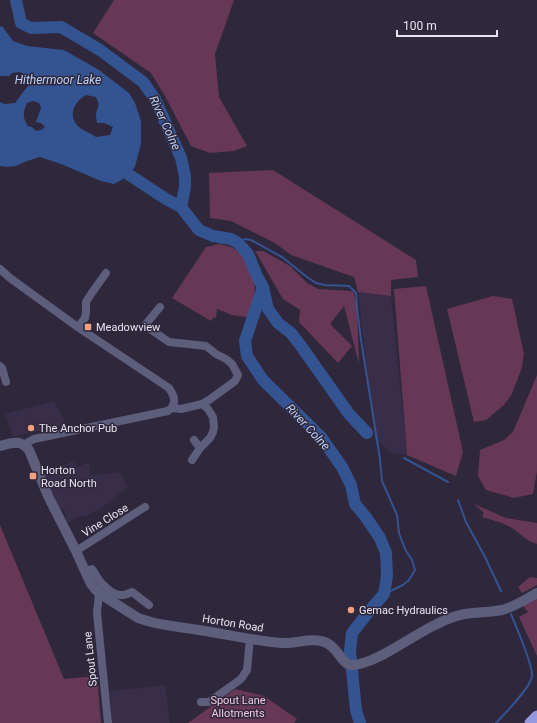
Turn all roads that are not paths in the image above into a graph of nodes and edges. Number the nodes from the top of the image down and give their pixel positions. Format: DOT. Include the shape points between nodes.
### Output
graph roads {
  1 [pos="0,269"];
  2 [pos="106,274"];
  3 [pos="160,307"];
  4 [pos="78,327"];
  5 [pos="0,366"];
  6 [pos="6,382"];
  7 [pos="202,404"];
  8 [pos="172,408"];
  9 [pos="194,440"];
  10 [pos="0,446"];
  11 [pos="25,446"];
  12 [pos="200,448"];
  13 [pos="192,460"];
  14 [pos="143,511"];
  15 [pos="76,551"];
  16 [pos="85,571"];
  17 [pos="100,593"];
  18 [pos="537,593"];
  19 [pos="149,605"];
  20 [pos="250,638"];
  21 [pos="201,702"];
  22 [pos="537,716"];
  23 [pos="108,723"];
  24 [pos="530,723"];
  1 -- 4 [label="street"];
  2 -- 4 [label="street" via="86,302 86,312"];
  3 -- 7 [label="street" via="146,324 150,330 169,342 206,346 232,364 238,375 235,381"];
  4 -- 8 [label="street" via="169,388 173,395"];
  5 -- 6 [label="street"];
  7 -- 8 [label="street" via="181,409"];
  7 -- 12 [label="street" via="213,417 214,427 210,438"];
  8 -- 11 [label="street" via="162,413 34,439"];
  9 -- 12 [label="street"];
  10 -- 11 [label="street" via="21,443"];
  11 -- 15 [label="street, Horton Road"];
  12 -- 13 [label="street"];
  14 -- 15 [label="street, Vine Close"];
  15 -- 16 [label="street, Horton Road"];
  16 -- 17 [label="street, Horton Road" via="91,584"];
  16 -- 19 [label="street" via="92,570 103,586 114,594 132,592"];
  17 -- 20 [label="street, Horton Road" via="138,618 151,622"];
  17 -- 23 [label="street, Spout Lane" via="96,613"];
  18 -- 20 [label="street, Horton Road" via="501,610 471,613 448,619 362,664 347,664 329,643 323,641 282,643"];
  20 -- 21 [label="street" via="247,670 241,679 209,702"];
  22 -- 24 [label="highway"];
}
